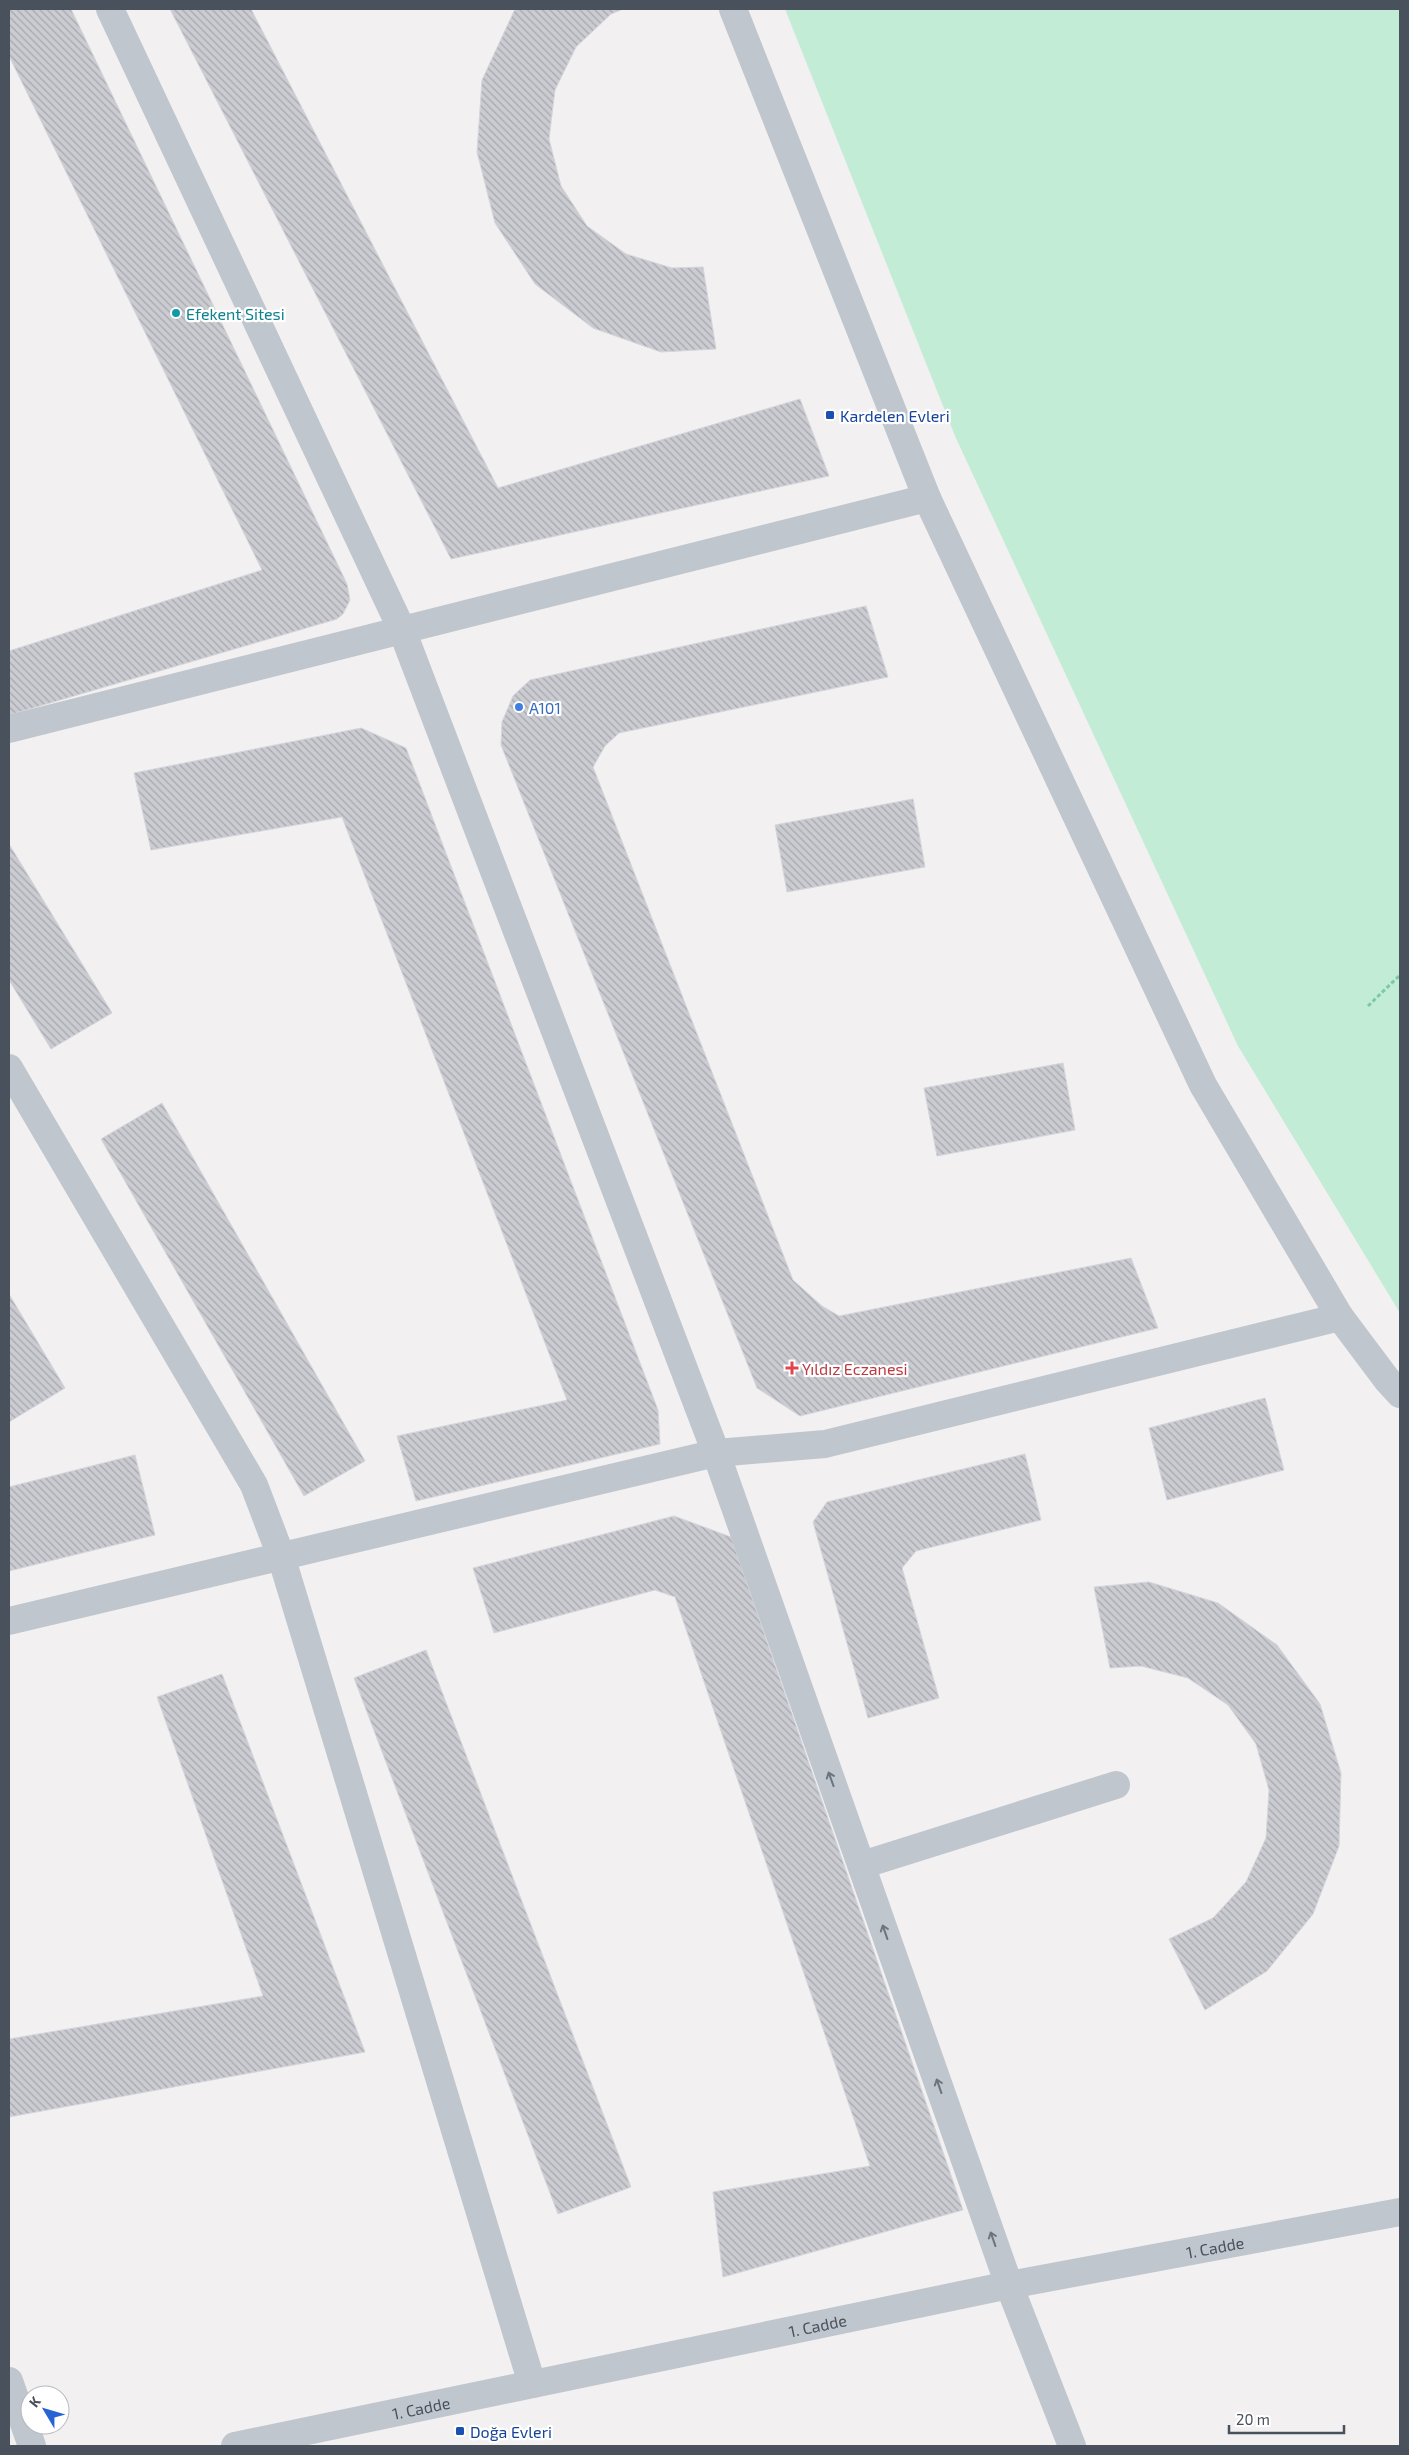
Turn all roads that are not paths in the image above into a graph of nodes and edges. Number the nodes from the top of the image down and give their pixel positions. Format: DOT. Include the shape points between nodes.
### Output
graph roads {
  1 [pos="110,9"];
  2 [pos="733,9"];
  3 [pos="926,498"];
  4 [pos="402,630"];
  5 [pos="9,729"];
  6 [pos="9,1068"];
  7 [pos="1340,1317"];
  8 [pos="1400,1394"];
  9 [pos="716,1454"];
  10 [pos="281,1556"];
  11 [pos="9,1621"];
  12 [pos="1116,1785"];
  13 [pos="862,1865"];
  14 [pos="1400,2212"];
  15 [pos="1009,2285"];
  16 [pos="9,2380"];
  17 [pos="532,2384"];
  18 [pos="32,2446"];
  19 [pos="235,2446"];
  20 [pos="1072,2446"];
  1 -- 4 [label="street"];
  2 -- 3 [label="street"];
  3 -- 4 [label="street"];
  3 -- 7 [label="street" via="1203,1085"];
  4 -- 5 [label="street"];
  4 -- 9 [label="street"];
  6 -- 10 [label="street" via="254,1485"];
  7 -- 8 [label="street"];
  7 -- 9 [label="street" via="825,1444"];
  9 -- 10 [label="street"];
  13 -- 9 [label="street, one-way"];
  10 -- 11 [label="street"];
  10 -- 17 [label="street"];
  12 -- 13 [label="street"];
  15 -- 13 [label="street, one-way"];
  14 -- 15 [label="street, 1. Cadde"];
  15 -- 17 [label="street, 1. Cadde"];
  15 -- 20 [label="street"];
  16 -- 18 [label="street"];
  17 -- 19 [label="street, 1. Cadde"];
}
